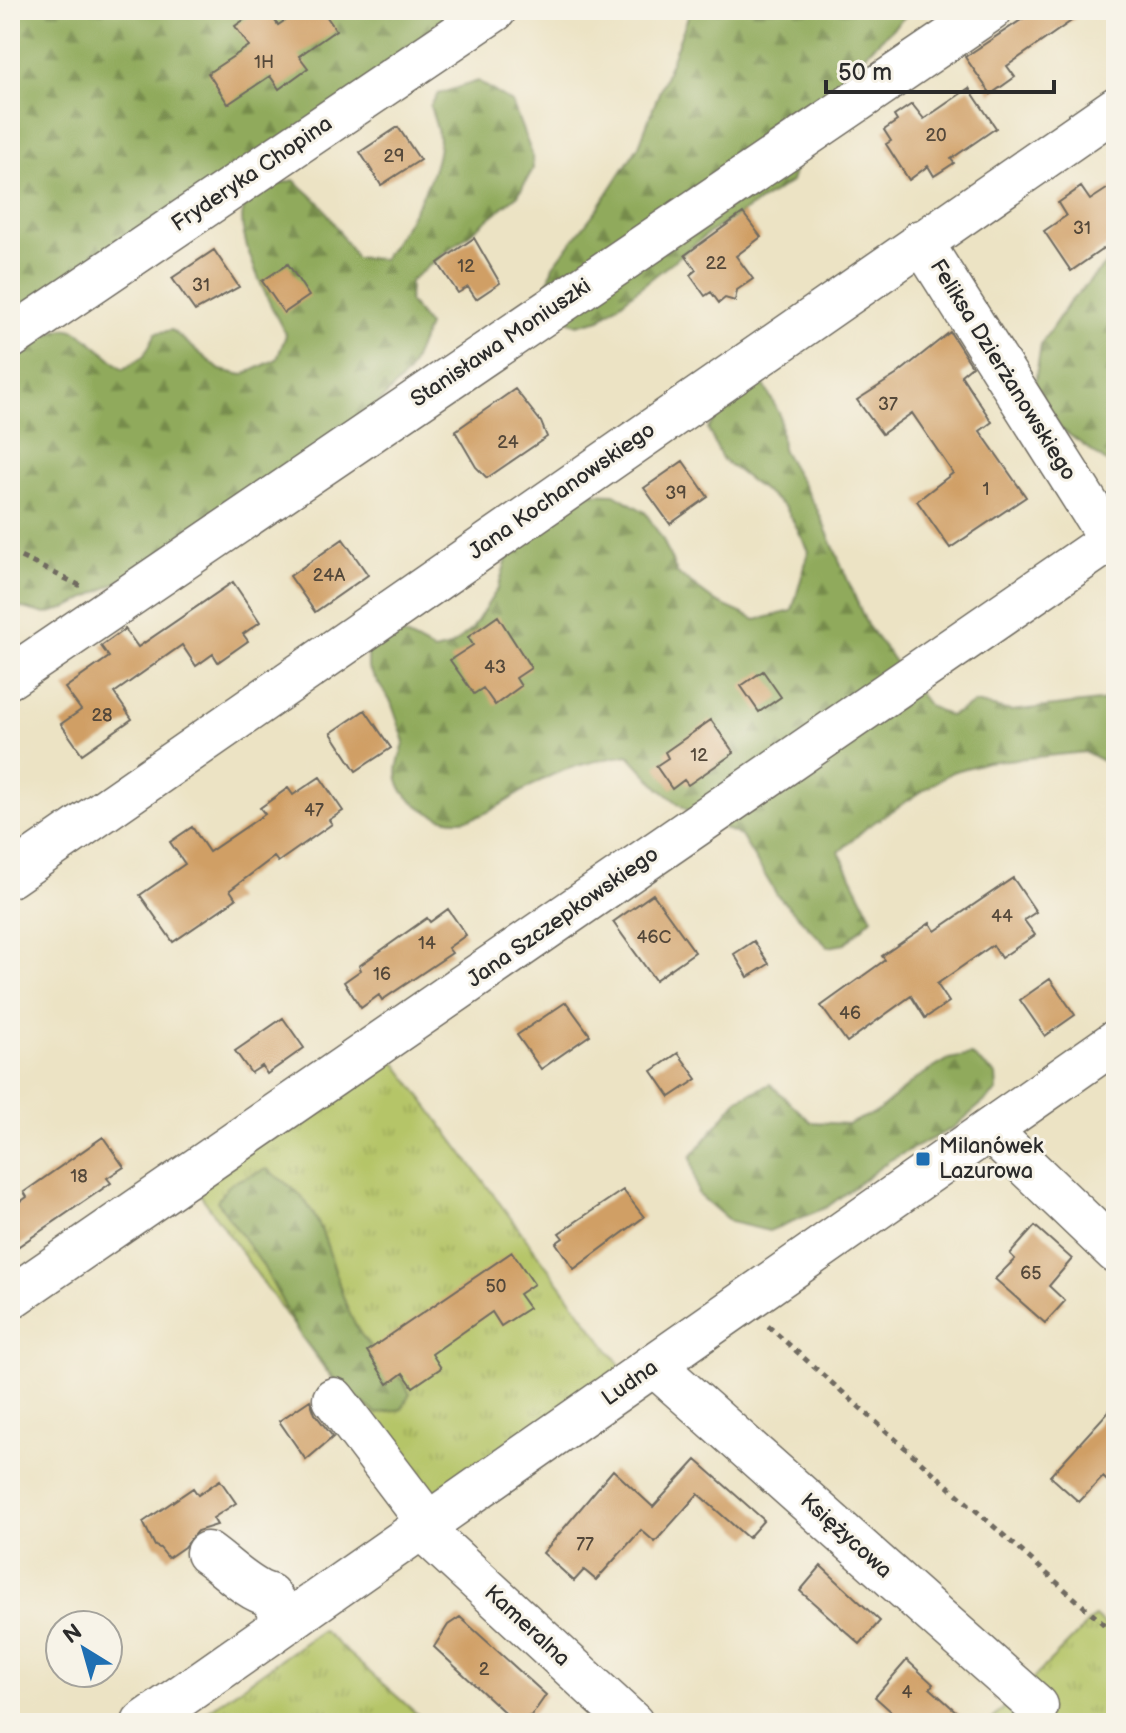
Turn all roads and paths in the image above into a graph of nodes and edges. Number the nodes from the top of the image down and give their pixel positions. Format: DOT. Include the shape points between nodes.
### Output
graph roads {
  1 [pos="495,10"];
  2 [pos="991,10"];
  3 [pos="1116,108"];
  4 [pos="921,241"];
  5 [pos="10,338"];
  6 [pos="1113,538"];
  7 [pos="10,552"];
  8 [pos="118,603"];
  9 [pos="10,677"];
  10 [pos="10,876"];
  11 [pos="1116,1041"];
  12 [pos="990,1131"];
  13 [pos="1116,1252"];
  14 [pos="10,1298"];
  15 [pos="743,1304"];
  16 [pos="655,1366"];
  17 [pos="334,1399"];
  18 [pos="426,1526"];
  19 [pos="207,1553"];
  20 [pos="288,1622"];
  21 [pos="1116,1635"];
  22 [pos="1037,1706"];
  23 [pos="143,1723"];
  24 [pos="632,1723"];
  1 -- 5 [label="street, Fryderyka Chopina"];
  2 -- 8 [label="street, Stanisława Moniuszki"];
  3 -- 4 [label="street, Jana Kochanowskiego"];
  4 -- 6 [label="street, Feliksa Dzierżanowskiego"];
  4 -- 10 [label="street, Jana Kochanowskiego"];
  6 -- 14 [label="street, Jana Szczepkowskiego"];
  7 -- 8 [label="path"];
  8 -- 9 [label="street, Stanisława Moniuszki"];
  11 -- 12 [label="street, Ludna"];
  12 -- 13 [label="street"];
  12 -- 15 [label="street, Ludna"];
  15 -- 16 [label="street, Ludna"];
  15 -- 21 [label="path"];
  16 -- 18 [label="street, Ludna"];
  16 -- 22 [label="street, Księżycowa"];
  17 -- 18 [label="street, Kameralna"];
  18 -- 20 [label="street, Ludna"];
  18 -- 24 [label="street, Kameralna"];
  19 -- 20 [label="street" via="240,1575 253,1591 269,1595"];
  20 -- 23 [label="street, Ludna"];
}
